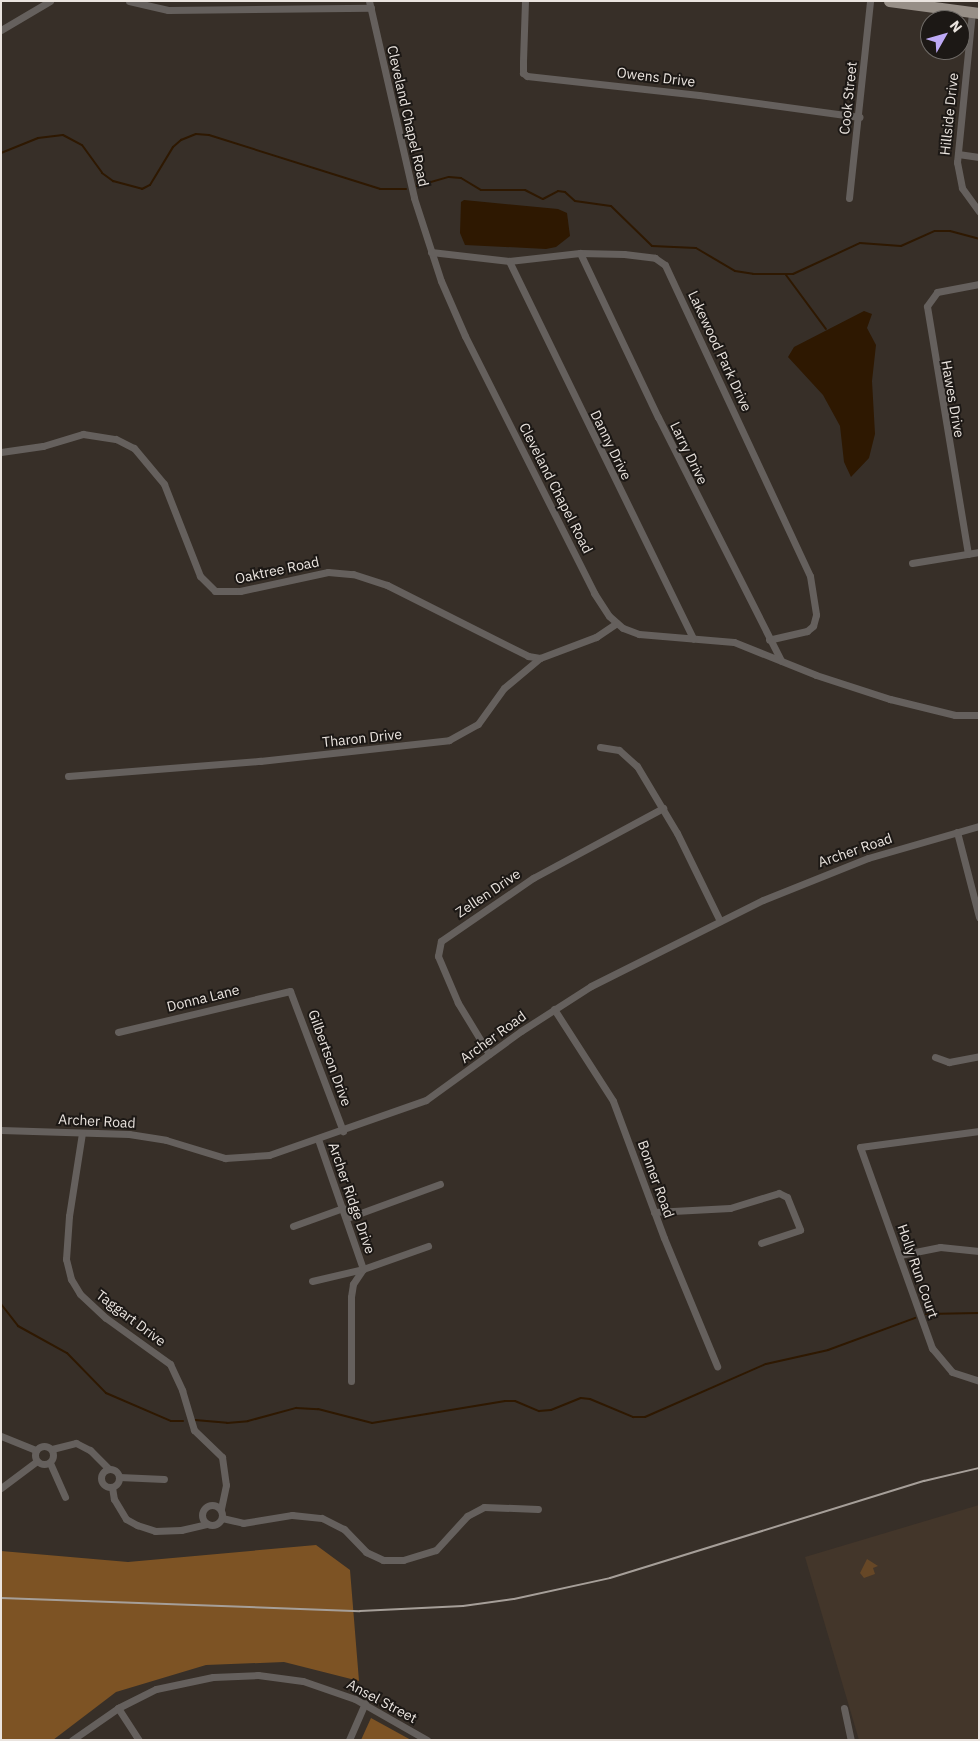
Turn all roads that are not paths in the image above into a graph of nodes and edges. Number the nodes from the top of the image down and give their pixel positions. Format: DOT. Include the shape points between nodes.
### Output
graph roads {
  1 [pos="50,1"];
  2 [pos="129,1"];
  3 [pos="525,1"];
  4 [pos="870,1"];
  5 [pos="889,1"];
  6 [pos="370,5"];
  7 [pos="976,13"];
  8 [pos="1,30"];
  9 [pos="859,117"];
  10 [pos="958,154"];
  11 [pos="979,156"];
  12 [pos="848,198"];
  13 [pos="979,212"];
  14 [pos="431,252"];
  15 [pos="580,253"];
  16 [pos="509,262"];
  17 [pos="979,284"];
  18 [pos="1,452"];
  19 [pos="979,552"];
  20 [pos="968,554"];
  21 [pos="912,563"];
  22 [pos="616,624"];
  23 [pos="693,638"];
  24 [pos="770,640"];
  25 [pos="540,658"];
  26 [pos="781,661"];
  27 [pos="979,715"];
  28 [pos="600,747"];
  29 [pos="68,776"];
  30 [pos="663,808"];
  31 [pos="979,826"];
  32 [pos="956,832"];
  33 [pos="979,917"];
  34 [pos="720,921"];
  35 [pos="292,994"];
  36 [pos="554,1008"];
  37 [pos="118,1032"];
  38 [pos="489,1054"];
  39 [pos="979,1056"];
  40 [pos="935,1057"];
  41 [pos="1,1130"];
  42 [pos="343,1131"];
  43 [pos="979,1131"];
  44 [pos="82,1133"];
  45 [pos="318,1139"];
  46 [pos="440,1184"];
  47 [pos="343,1208"];
  48 [pos="654,1212"];
  49 [pos="347,1218"];
  50 [pos="292,1226"];
  51 [pos="761,1243"];
  52 [pos="428,1246"];
  53 [pos="979,1251"];
  54 [pos="900,1255"];
  55 [pos="363,1269"];
  56 [pos="312,1281"];
  57 [pos="718,1366"];
  58 [pos="351,1381"];
  59 [pos="979,1381"];
  60 [pos="1,1436"];
  61 [pos="36,1450"];
  62 [pos="52,1450"];
  63 [pos="36,1461"];
  64 [pos="50,1463"];
  65 [pos="108,1468"];
  66 [pos="119,1477"];
  67 [pos="164,1479"];
  68 [pos="112,1487"];
  69 [pos="1,1488"];
  70 [pos="65,1498"];
  71 [pos="221,1508"];
  72 [pos="538,1509"];
  73 [pos="222,1518"];
  74 [pos="207,1524"];
  75 [pos="365,1703"];
  76 [pos="118,1708"];
  77 [pos="844,1708"];
  78 [pos="72,1740"];
  79 [pos="138,1740"];
  80 [pos="349,1740"];
  81 [pos="427,1740"];
  82 [pos="851,1740"];
  1 -- 8 [label="street"];
  2 -- 6 [label="street" via="168,10"];
  3 -- 9 [label="street, Owens Drive" via="524,75"];
  4 -- 9 [label="street, Cook Street"];
  5 -- 7 [label="main road"];
  6 -- 14 [label="street, Cleveland Chapel Road" via="408,174"];
  7 -- 10 [label="street, Hillside Drive"];
  9 -- 12 [label="street, Cook Street"];
  10 -- 11 [label="street"];
  10 -- 13 [label="street, Hillside Drive" via="957,171 962,188"];
  14 -- 16 [label="street, Lakewood Park Drive"];
  14 -- 22 [label="street, Cleveland Chapel Road" via="465,336 594,593"];
  15 -- 16 [label="street, Lakewood Park Drive"];
  15 -- 24 [label="street, Larry Drive"];
  15 -- 24 [label="street, Lakewood Park Drive" via="648,256 660,261 668,271 786,518 811,581 816,615 813,626 807,631"];
  16 -- 23 [label="street, Danny Drive"];
  17 -- 20 [label="street, Hawes Drive" via="937,292 927,306"];
  18 -- 25 [label="street, Oaktree Road" via="43,446 83,434 116,439 134,448 164,484 200,576 215,592 240,591 328,572 353,574 387,586 528,656"];
  19 -- 20 [label="street"];
  20 -- 21 [label="street"];
  22 -- 23 [label="street" via="638,634"];
  22 -- 25 [label="street, Tharon Drive" via="573,648"];
  23 -- 26 [label="street" via="734,642"];
  24 -- 26 [label="street, Larry Drive"];
  25 -- 29 [label="street, Tharon Drive" via="504,688 478,724 461,735 436,744"];
  26 -- 27 [label="street" via="890,699 955,714"];
  28 -- 30 [label="street" via="619,750 636,766"];
  30 -- 34 [label="street"];
  30 -- 38 [label="street, Zellen Drive" via="533,878 441,941 438,956 458,1003"];
  31 -- 32 [label="street, Archer Road"];
  32 -- 33 [label="street"];
  32 -- 34 [label="street, Archer Road" via="833,870"];
  34 -- 36 [label="street, Archer Road" via="619,971"];
  35 -- 37 [label="street, Donna Lane" via="286,991"];
  35 -- 42 [label="street, Gilbertson Drive"];
  36 -- 38 [label="street, Archer Road"];
  36 -- 48 [label="street, Bonner Road" via="608,1090"];
  38 -- 42 [label="street, Archer Road" via="426,1100"];
  39 -- 40 [label="street" via="949,1062"];
  41 -- 44 [label="street, Archer Road"];
  42 -- 45 [label="street, Archer Road"];
  43 -- 54 [label="street, Holly Run Court" via="860,1147"];
  44 -- 45 [label="street, Archer Road" via="150,1136 240,1159 269,1155"];
  44 -- 71 [label="street, Taggart Drive" via="68,1216 66,1258 71,1279 80,1294 106,1318 170,1364 194,1430 222,1457 226,1486"];
  45 -- 47 [label="street, Archer Ridge Drive"];
  46 -- 49 [label="street"];
  47 -- 49 [label="street, Archer Ridge Drive"];
  47 -- 50 [label="street"];
  48 -- 51 [label="street" via="730,1208 779,1193 787,1197 800,1230"];
  48 -- 57 [label="street, Bonner Road"];
  49 -- 55 [label="street, Archer Ridge Drive"];
  52 -- 55 [label="street"];
  53 -- 54 [label="street" via="940,1246"];
  54 -- 59 [label="street, Holly Run Court" via="938,1359 952,1372"];
  55 -- 56 [label="street"];
  55 -- 58 [label="street, Archer Ridge Drive" via="352,1284"];
  60 -- 61 [label="street"];
  61 -- 62 [label="street" via="46,1445"];
  61 -- 63 [label="street"];
  62 -- 64 [label="street" via="54,1456"];
  62 -- 65 [label="street" via="76,1443 90,1450"];
  63 -- 64 [label="street"];
  63 -- 69 [label="street"];
  64 -- 70 [label="street"];
  65 -- 66 [label="street" via="117,1472"];
  65 -- 68 [label="street" via="100,1476 102,1483"];
  66 -- 67 [label="street"];
  66 -- 68 [label="street"];
  68 -- 74 [label="street" via="114,1500 126,1518 137,1525 155,1531"];
  71 -- 73 [label="street"];
  71 -- 74 [label="street" via="214,1504 206,1507 202,1514"];
  72 -- 73 [label="street" via="484,1507 468,1516 436,1550 403,1560 383,1560 366,1552 344,1529 322,1518 292,1515 243,1522"];
  73 -- 74 [label="street" via="218,1524"];
  75 -- 76 [label="street, Ansel Street" via="303,1681 235,1675 171,1685"];
  75 -- 80 [label="street"];
  75 -- 81 [label="street, Ansel Street"];
  76 -- 78 [label="street, Ansel Street"];
  76 -- 79 [label="street"];
  77 -- 82 [label="street"];
}
